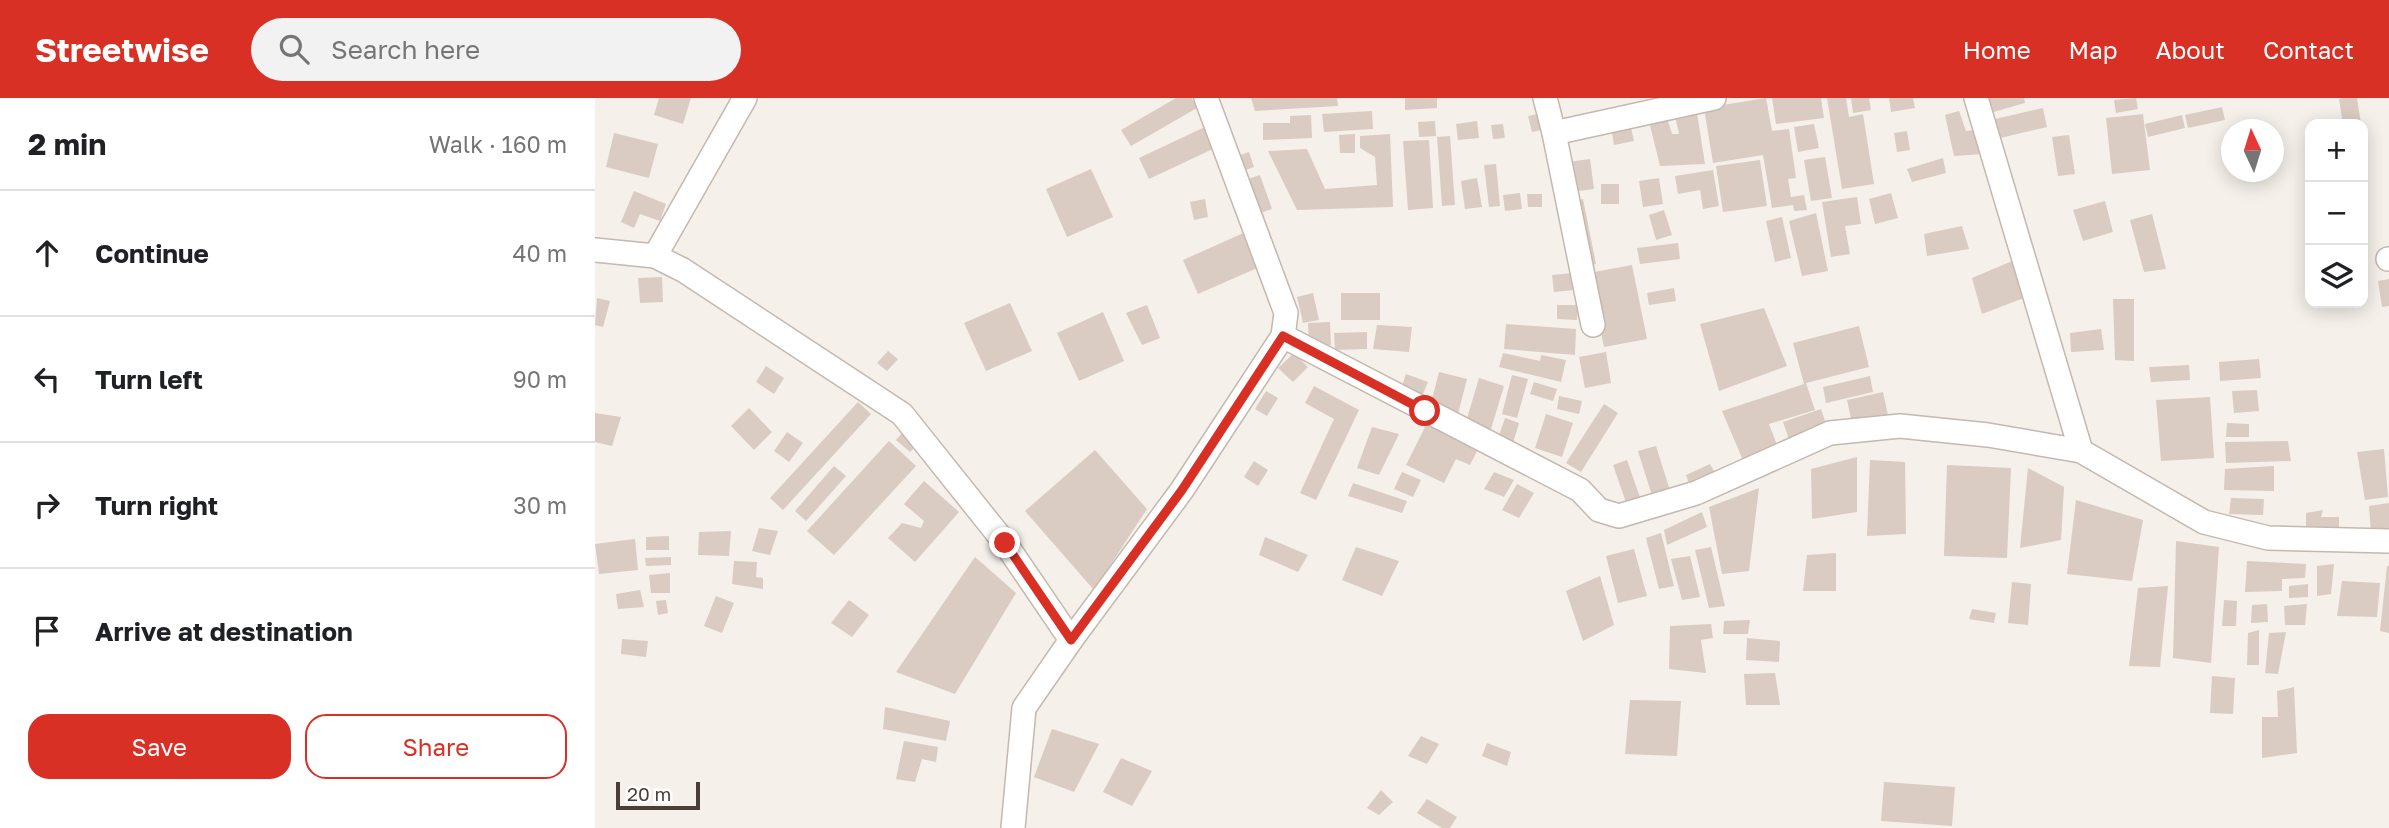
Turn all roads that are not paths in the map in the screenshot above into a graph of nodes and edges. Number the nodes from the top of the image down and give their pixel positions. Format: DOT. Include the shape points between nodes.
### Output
graph roads {
  1 [pos="745,98"];
  2 [pos="1206,98"];
  3 [pos="1545,98"];
  4 [pos="1714,98"];
  5 [pos="1976,98"];
  6 [pos="1554,133"];
  7 [pos="595,250"];
  8 [pos="655,256"];
  9 [pos="1593,324"];
  10 [pos="1283,336"];
  11 [pos="2081,451"];
  12 [pos="2389,541"];
  13 [pos="1071,640"];
  14 [pos="1013,828"];
  1 -- 8 [label="street"];
  2 -- 10 [label="street" via="1286,313"];
  3 -- 6 [label="street"];
  4 -- 6 [label="street"];
  5 -- 11 [label="street"];
  6 -- 9 [label="street"];
  7 -- 8 [label="street"];
  8 -- 13 [label="street" via="902,414 1005,543"];
  10 -- 11 [label="street" via="1580,490 1599,510 1619,516 1696,493 1830,433 1900,426"];
  10 -- 13 [label="street" via="1182,490"];
  11 -- 12 [label="street" via="2204,522 2267,538"];
  13 -- 14 [label="street" via="1024,708"];
}
